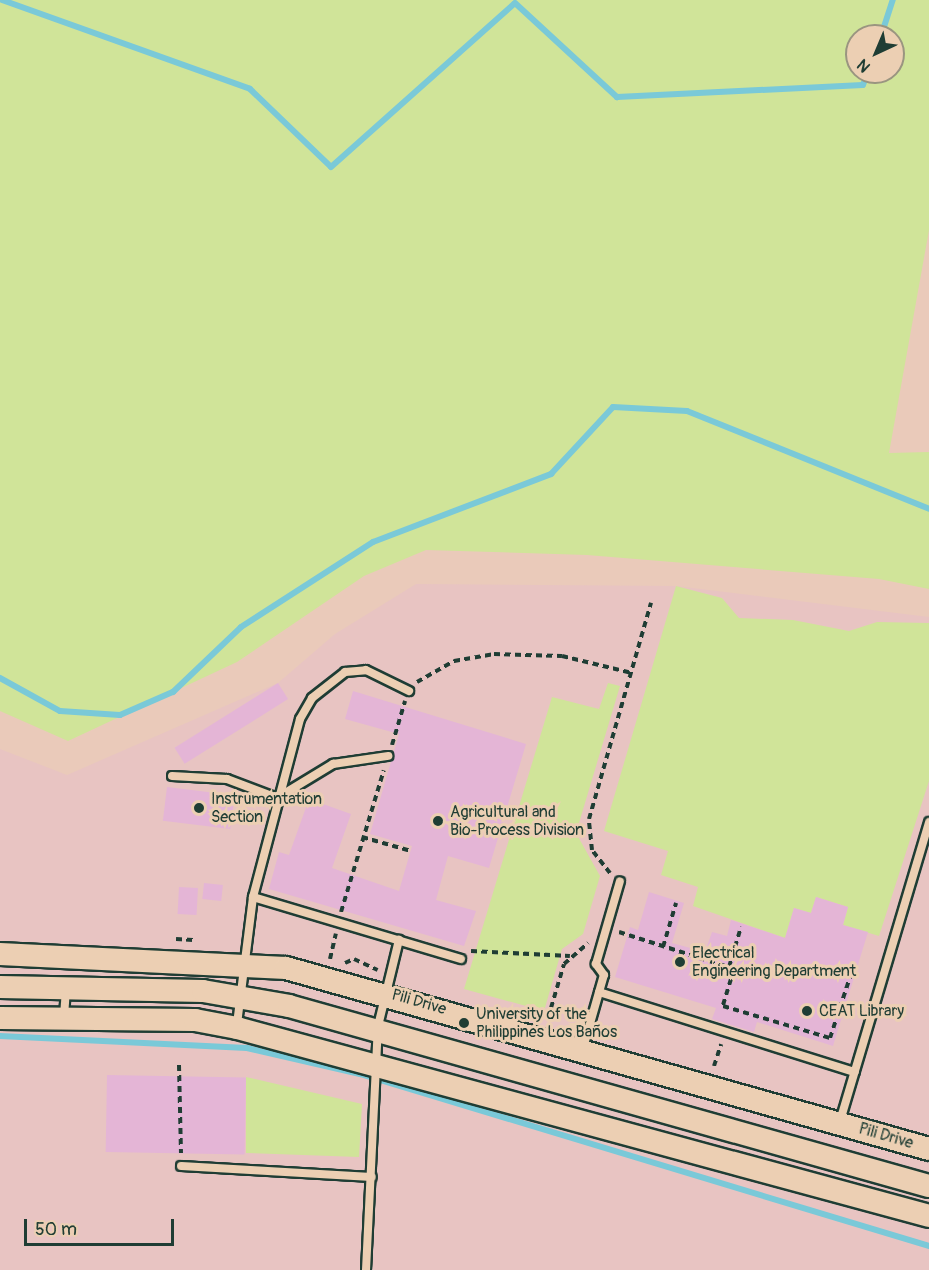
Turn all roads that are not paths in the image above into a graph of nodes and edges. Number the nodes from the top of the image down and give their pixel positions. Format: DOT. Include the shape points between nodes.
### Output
graph roads {
  1 [pos="409,691"];
  2 [pos="388,756"];
  3 [pos="172,776"];
  4 [pos="277,798"];
  5 [pos="929,822"];
  6 [pos="620,881"];
  7 [pos="253,897"];
  8 [pos="399,940"];
  9 [pos="0,954"];
  10 [pos="461,959"];
  11 [pos="241,963"];
  12 [pos="0,987"];
  13 [pos="66,988"];
  14 [pos="384,992"];
  15 [pos="599,992"];
  16 [pos="239,996"];
  17 [pos="0,1018"];
  18 [pos="64,1018"];
  19 [pos="378,1026"];
  20 [pos="237,1028"];
  21 [pos="582,1048"];
  22 [pos="375,1061"];
  23 [pos="855,1072"];
  24 [pos="840,1123"];
  25 [pos="929,1149"];
  26 [pos="181,1166"];
  27 [pos="372,1177"];
  28 [pos="929,1186"];
  29 [pos="929,1215"];
  30 [pos="366,1270"];
  1 -- 4 [label="lane" via="366,670 330,680 300,719"];
  2 -- 4 [label="lane" via="333,764"];
  3 -- 4 [label="lane" via="226,779"];
  4 -- 7 [label="lane"];
  5 -- 23 [label="lane"];
  6 -- 15 [label="lane" via="596,964 604,975"];
  7 -- 8 [label="lane"];
  7 -- 11 [label="lane"];
  8 -- 10 [label="lane"];
  8 -- 14 [label="lane"];
  9 -- 11 [label="street, Pili Drive"];
  11 -- 14 [label="street, Pili Drive" via="326,977"];
  11 -- 16 [label="lane"];
  12 -- 13 [label="street"];
  13 -- 16 [label="street"];
  13 -- 18 [label="lane"];
  14 -- 19 [label="lane"];
  14 -- 21 [label="street, Pili Drive"];
  15 -- 21 [label="lane"];
  15 -- 23 [label="lane"];
  16 -- 19 [label="street"];
  16 -- 20 [label="lane"];
  17 -- 18 [label="street"];
  18 -- 20 [label="street" via="195,1020"];
  19 -- 22 [label="lane"];
  19 -- 28 [label="street"];
  20 -- 22 [label="street"];
  21 -- 24 [label="street, Pili Drive"];
  22 -- 27 [label="lane"];
  22 -- 29 [label="street"];
  23 -- 24 [label="lane"];
  24 -- 25 [label="street, Pili Drive"];
  26 -- 27 [label="lane"];
  27 -- 30 [label="lane"];
}
